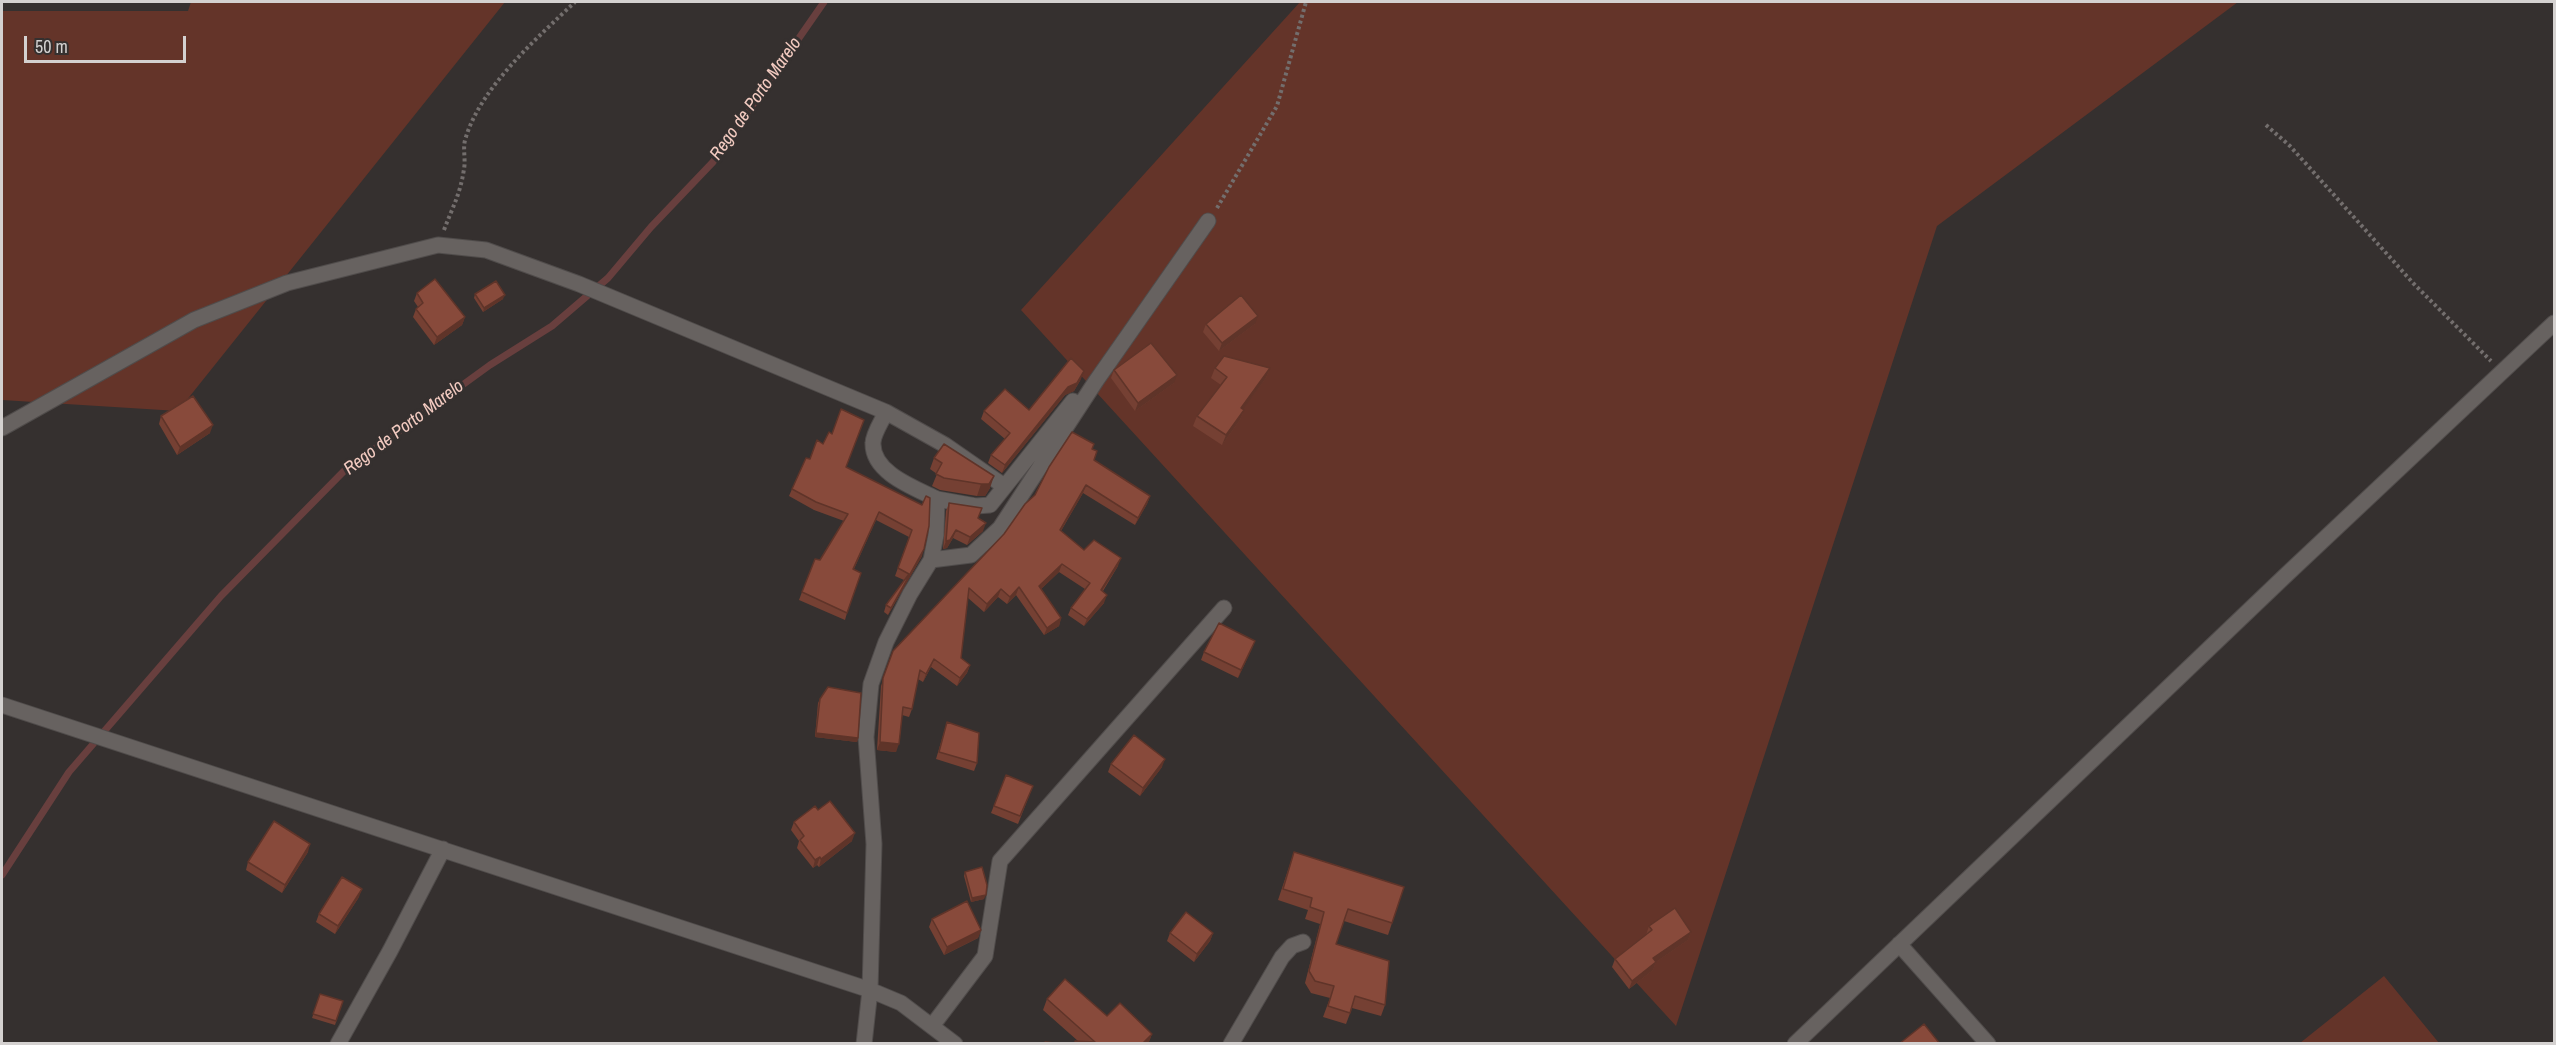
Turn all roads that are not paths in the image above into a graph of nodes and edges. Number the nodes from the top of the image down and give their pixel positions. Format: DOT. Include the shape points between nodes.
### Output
graph roads {
  1 [pos="1208,221"];
  2 [pos="2554,323"];
  3 [pos="1096,381"];
  4 [pos="886,412"];
  5 [pos="2,428"];
  6 [pos="1004,486"];
  7 [pos="937,499"];
  8 [pos="931,560"];
  9 [pos="1224,608"];
  10 [pos="2,705"];
  11 [pos="443,849"];
  12 [pos="1303,942"];
  13 [pos="1899,944"];
  14 [pos="870,990"];
  15 [pos="932,1026"];
  16 [pos="338,1044"];
  17 [pos="864,1044"];
  18 [pos="955,1044"];
  19 [pos="1231,1044"];
  20 [pos="1795,1044"];
  21 [pos="1988,1044"];
  1 -- 3 [label="street"];
  2 -- 13 [label="street"];
  3 -- 6 [label="street" via="1078,394"];
  3 -- 8 [label="street" via="1000,528 970,555"];
  4 -- 5 [label="street" via="579,284 486,250 438,245 287,283 194,320"];
  4 -- 6 [label="street" via="945,445"];
  4 -- 7 [label="street" via="873,442 879,464"];
  6 -- 7 [label="street" via="990,505"];
  7 -- 8 [label="street"];
  8 -- 14 [label="street" via="886,642 871,684 866,737 874,844"];
  9 -- 15 [label="street" via="1000,861 985,956"];
  10 -- 11 [label="street"];
  11 -- 14 [label="street"];
  11 -- 16 [label="street"];
  12 -- 19 [label="street" via="1292,946 1282,957"];
  13 -- 20 [label="street"];
  13 -- 21 [label="street"];
  14 -- 15 [label="street" via="901,1003"];
  14 -- 17 [label="street"];
  15 -- 18 [label="street"];
}
